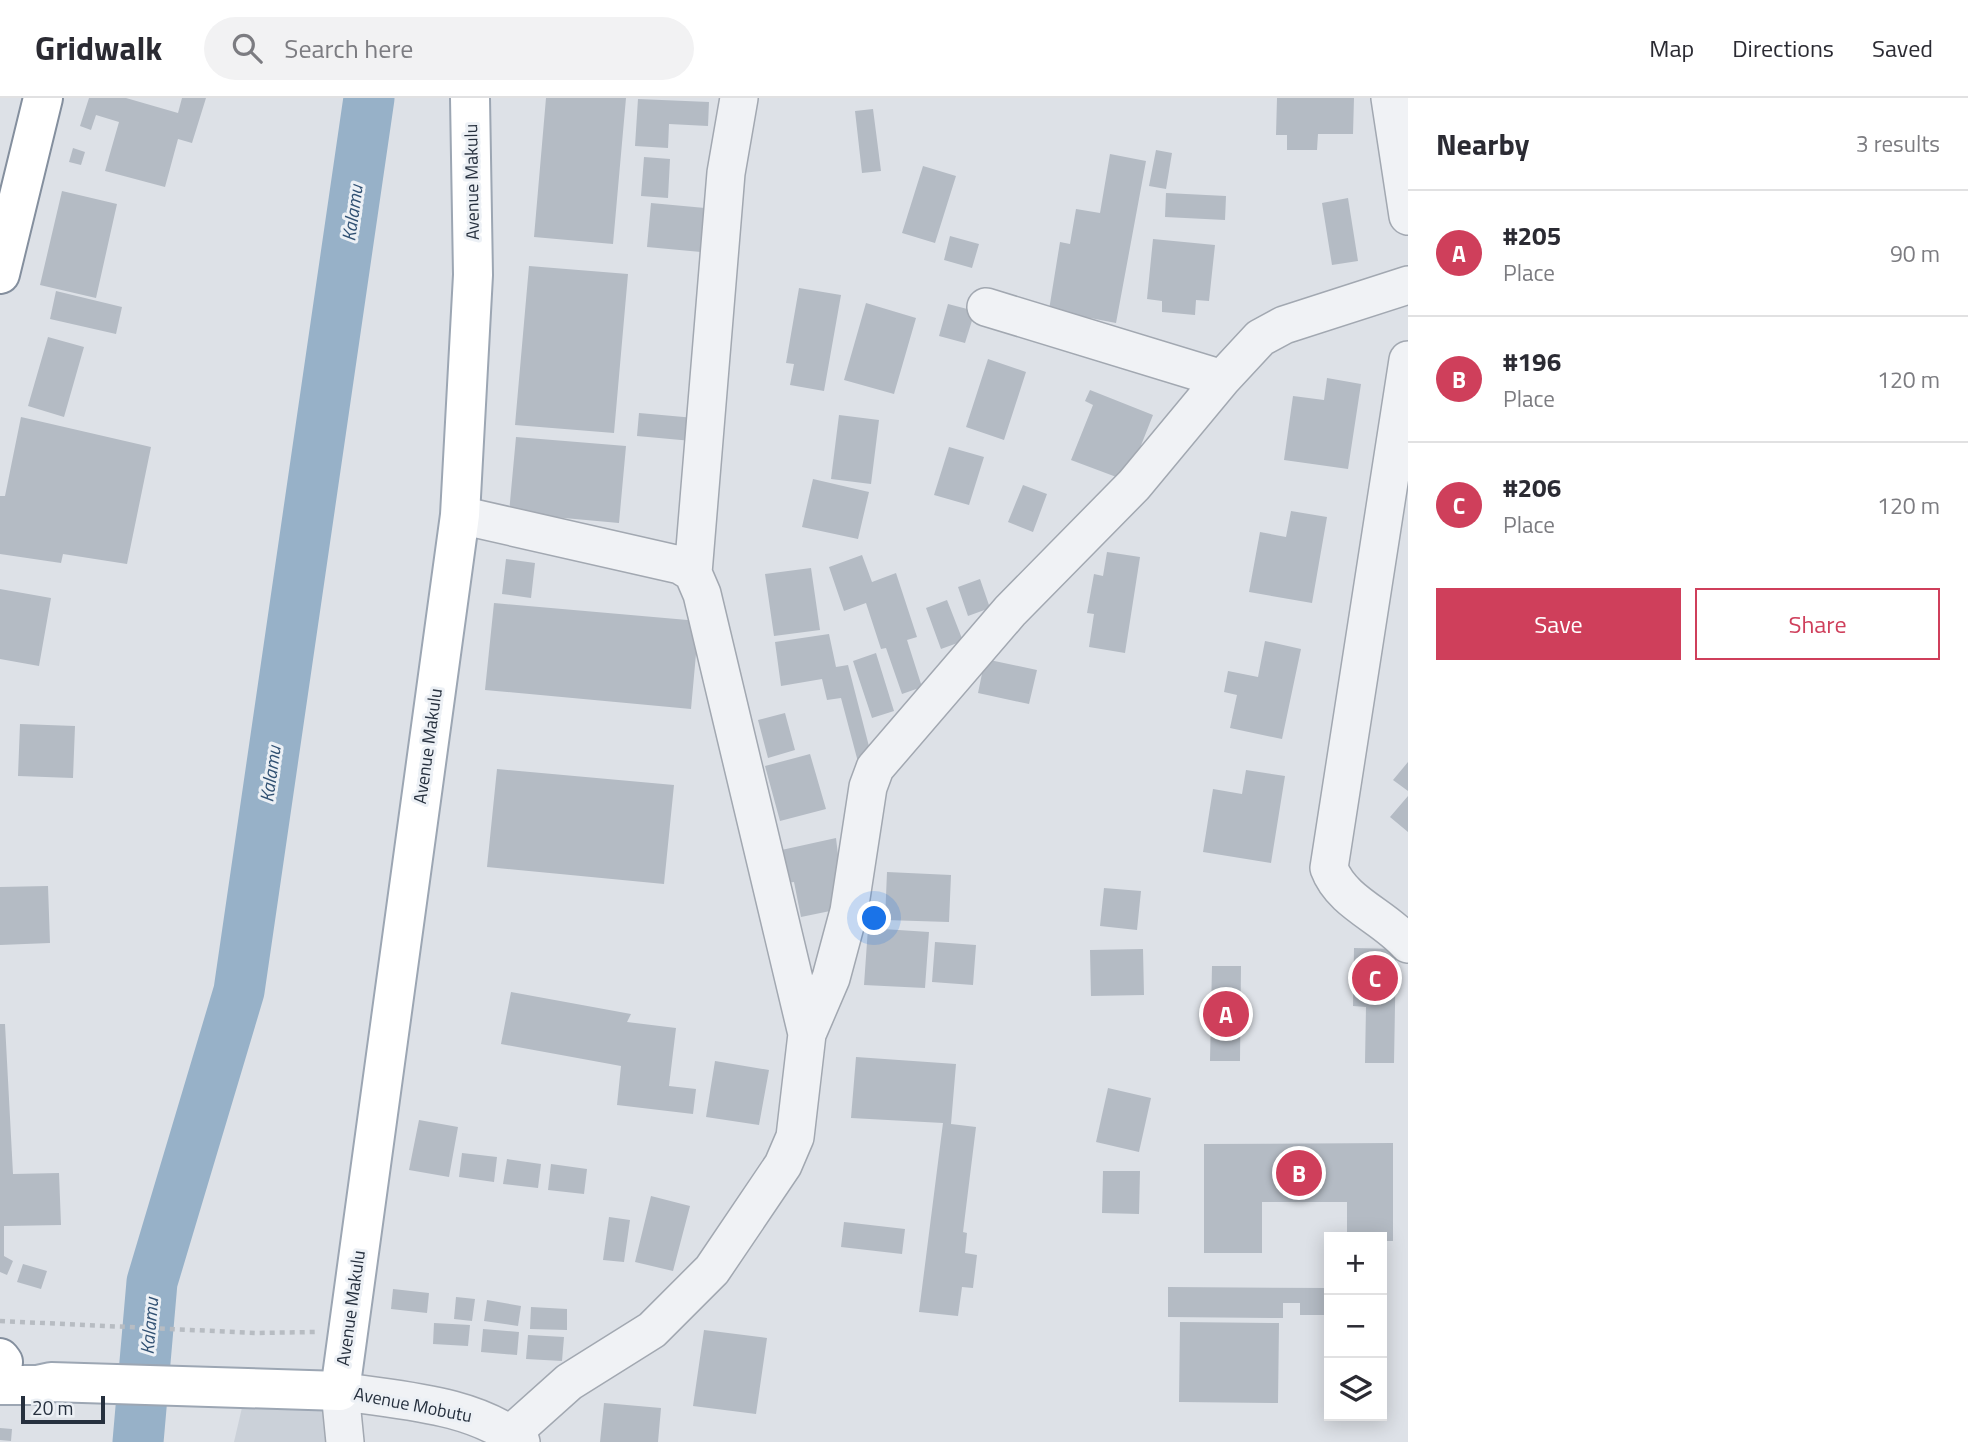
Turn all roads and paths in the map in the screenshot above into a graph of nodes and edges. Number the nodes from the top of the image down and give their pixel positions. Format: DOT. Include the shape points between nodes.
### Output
graph roads {
  1 [pos="43,98"];
  2 [pos="470,98"];
  3 [pos="739,98"];
  4 [pos="1390,98"];
  5 [pos="1407,194"];
  6 [pos="0,274"];
  7 [pos="1408,285"];
  8 [pos="986,307"];
  9 [pos="1408,360"];
  10 [pos="1222,379"];
  11 [pos="460,515"];
  12 [pos="694,573"];
  13 [pos="1408,944"];
  14 [pos="807,1034"];
  15 [pos="0,1321"];
  16 [pos="347,1332"];
  17 [pos="1,1366"];
  18 [pos="340,1391"];
  19 [pos="516,1438"];
  20 [pos="345,1442"];
  1 -- 6 [label="main road"];
  2 -- 11 [label="main road, Avenue Makulu" via="473,275"];
  3 -- 12 [label="street" via="726,173"];
  4 -- 5 [label="street"];
  7 -- 10 [label="street" via="1260,338"];
  8 -- 10 [label="street"];
  9 -- 13 [label="street" via="1329,868 1340,889 1398,931"];
  10 -- 14 [label="street" via="1135,485 1010,611 875,768 849,911 831,978"];
  11 -- 12 [label="street" via="680,565"];
  11 -- 16 [label="main road, Avenue Makulu"];
  12 -- 14 [label="street"];
  14 -- 19 [label="street" via="795,1137 783,1165 721,1259 652,1330 569,1382"];
  15 -- 16 [label="path" via="257,1333"];
  16 -- 18 [label="main road, Avenue Makulu"];
  17 -- 18 [label="main road" via="63,1382"];
  18 -- 19 [label="street, Avenue Mobutu" via="442,1407 482,1419"];
  18 -- 20 [label="street"];
}
